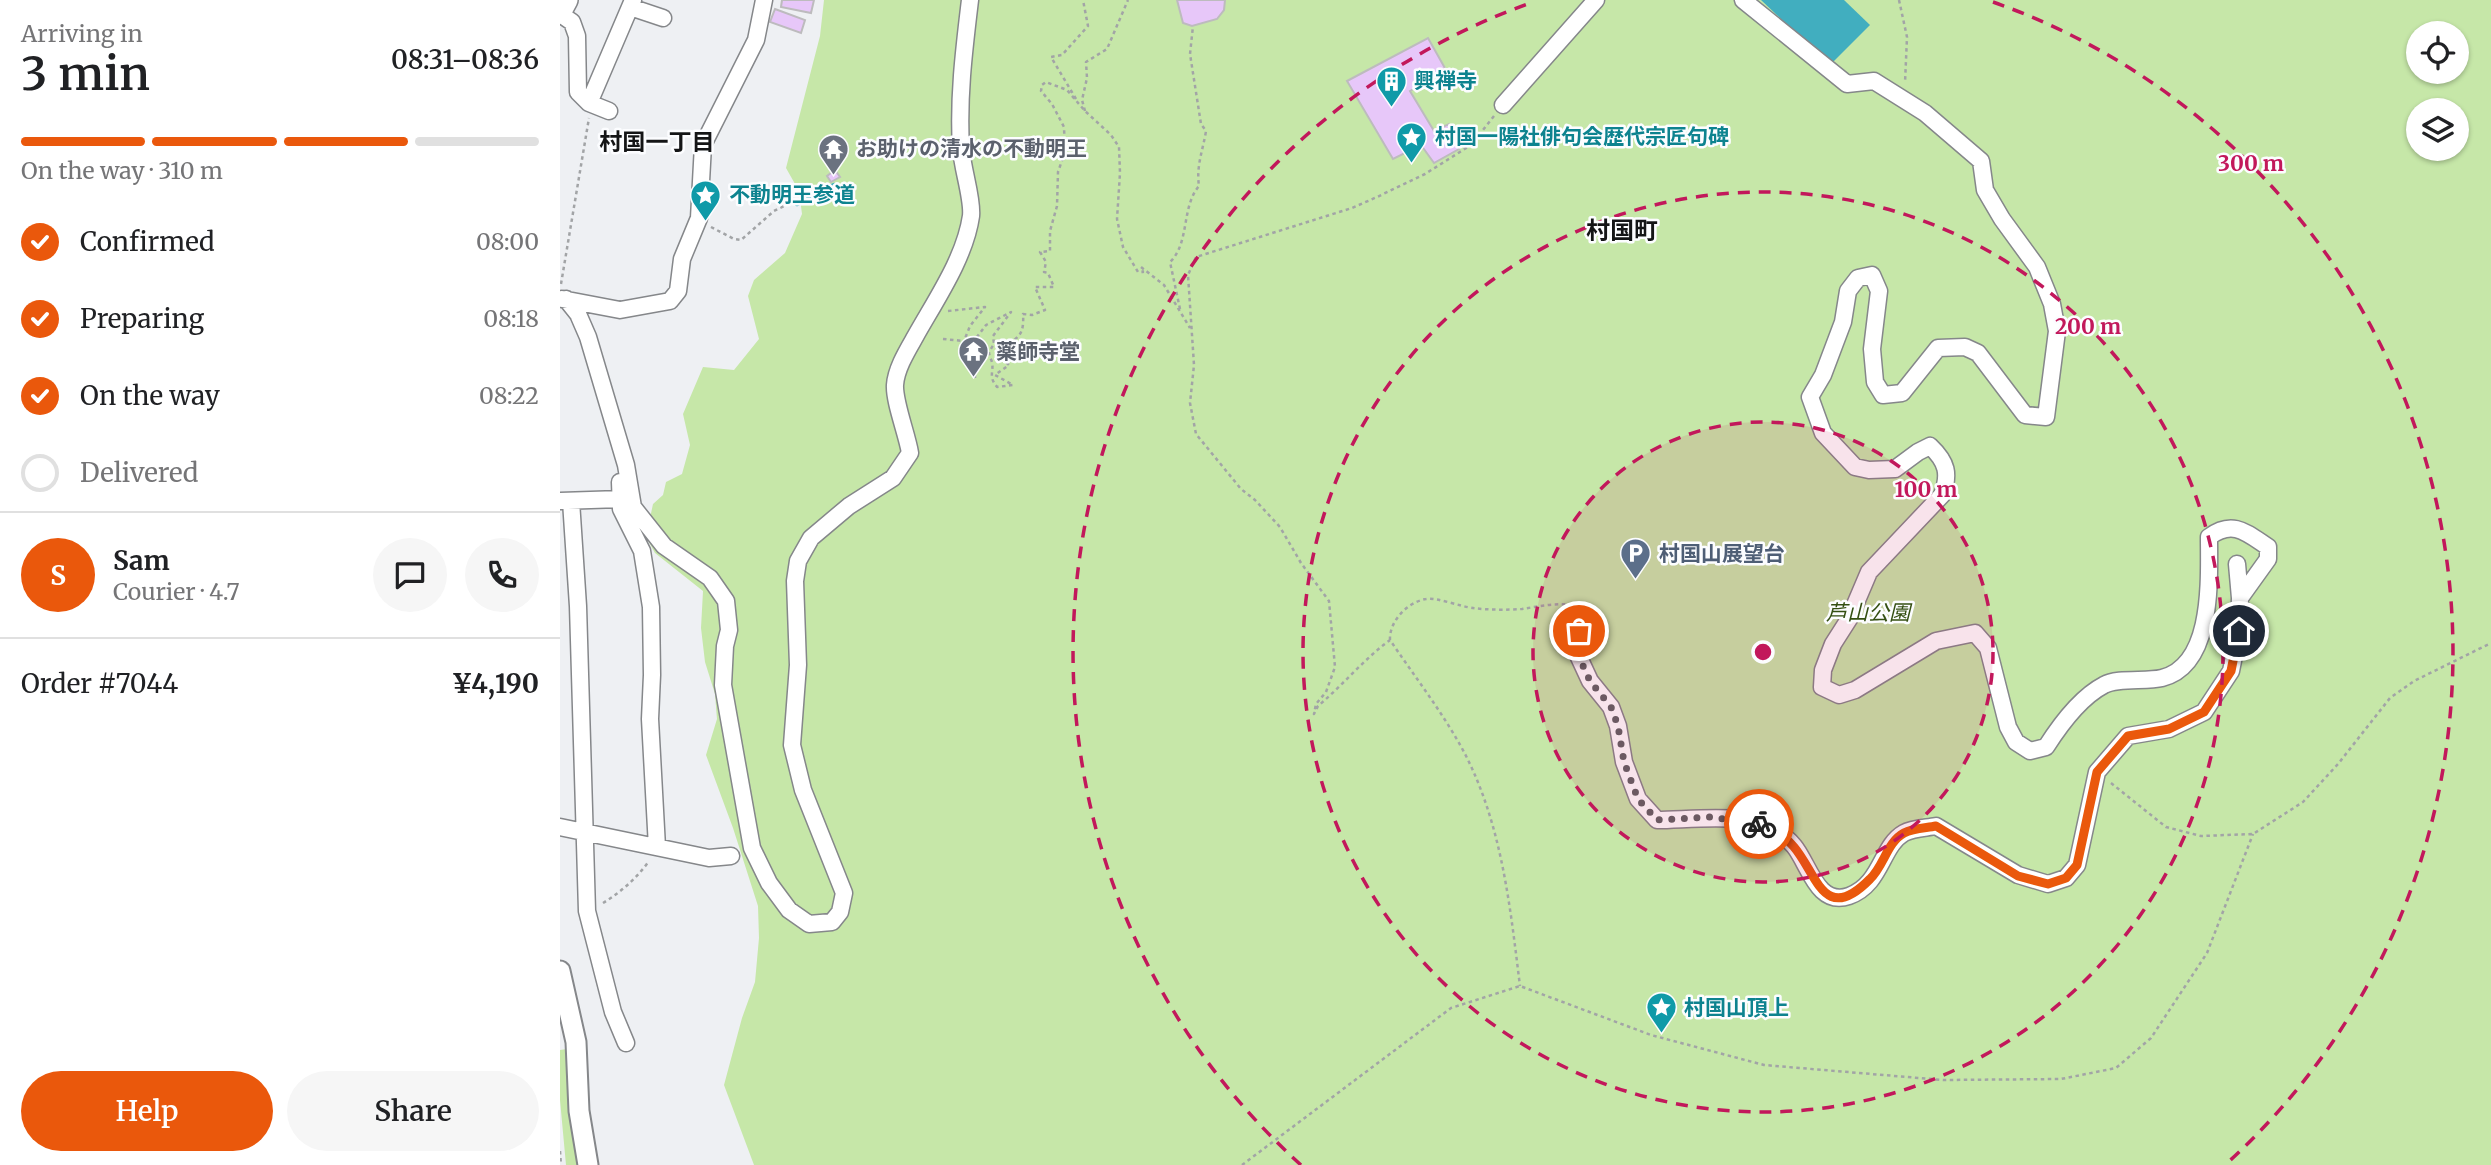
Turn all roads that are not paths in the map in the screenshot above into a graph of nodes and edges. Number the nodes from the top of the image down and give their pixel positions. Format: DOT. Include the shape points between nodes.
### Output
graph roads {
  1 [pos="567,0"];
  2 [pos="764,0"];
  3 [pos="971,0"];
  4 [pos="1596,0"];
  5 [pos="1743,0"];
  6 [pos="632,4"];
  7 [pos="560,14"];
  8 [pos="663,18"];
  9 [pos="590,104"];
  10 [pos="1503,105"];
  11 [pos="609,111"];
  12 [pos="562,297"];
  13 [pos="627,471"];
  14 [pos="621,499"];
  15 [pos="566,501"];
  16 [pos="2237,564"];
  17 [pos="2240,598"];
  18 [pos="1584,623"];
  19 [pos="560,827"];
  20 [pos="584,833"];
  21 [pos="657,847"];
  22 [pos="731,856"];
  23 [pos="560,971"];
  24 [pos="625,1043"];
  25 [pos="588,1165"];
  1 -- 7 [label="main road"];
  2 -- 12 [label="street" via="756,40 703,145 698,222 682,259 678,291 670,301 620,310"];
  3 -- 13 [label="street" via="959,116 971,215 957,262 896,379 910,453 893,478 811,538 798,561 792,746 803,790 844,893 840,912 832,922 809,924 789,910 752,848 723,685 729,630 726,601 710,578 664,546 642,519 633,507"];
  4 -- 10 [label="street"];
  5 -- 17 [label="street" via="1847,84 1874,82 1925,113 1981,161 1985,190 2037,267 2057,331 2046,417 2025,415 1978,353 1965,347 1938,348 1902,393 1883,395 1875,382 1872,349 1879,291 1872,275 1858,278 1848,291 1843,322 1810,397 1823,433 1855,467 1868,470 1895,469 1930,446 1942,457 1948,480 1942,495 1869,572 1833,644 1822,687 1839,695 1855,690 1936,641 1975,633 1988,648 2008,727 2017,742 2030,751 2046,747 2064,719 2105,684 2162,678 2185,667 2198,644 2207,602 2209,537 2221,528 2239,529 2268,547 2268,559"];
  6 -- 8 [label="street"];
  6 -- 9 [label="street"];
  7 -- 9 [label="street" via="575,27 578,92"];
  9 -- 11 [label="street"];
  12 -- 13 [label="street" via="585,327"];
  13 -- 14 [label="street" via="620,481"];
  14 -- 15 [label="street"];
  14 -- 21 [label="street" via="621,509 642,551 651,607 650,719"];
  15 -- 20 [label="street" via="578,606"];
  16 -- 17 [label="street"];
  17 -- 18 [label="street" via="2231,671 2204,712 2169,729 2128,736 2097,772 2077,865 2066,878 2048,884 2018,876 1936,826 1905,832 1892,842 1879,871 1863,887 1848,896 1833,897 1819,888 1794,846 1772,828 1732,819 1657,820 1638,799 1611,707 1590,681 1577,653 1575,639"];
  19 -- 20 [label="street"];
  20 -- 21 [label="street"];
  20 -- 24 [label="street" via="587,911"];
  21 -- 22 [label="street" via="709,858"];
  23 -- 25 [label="street" via="576,1042 577,1095"];
}
